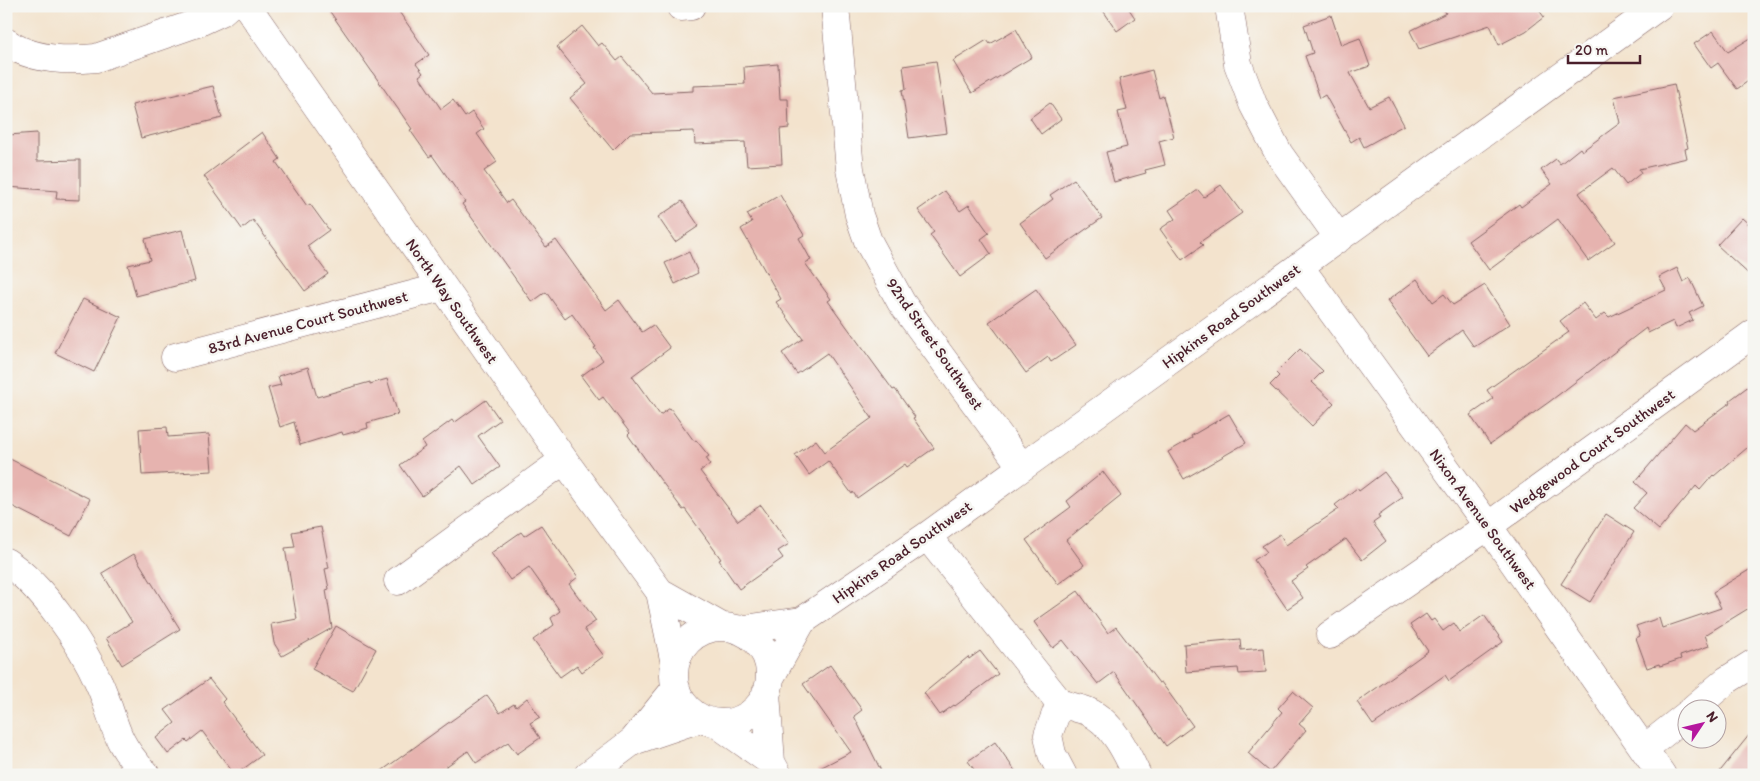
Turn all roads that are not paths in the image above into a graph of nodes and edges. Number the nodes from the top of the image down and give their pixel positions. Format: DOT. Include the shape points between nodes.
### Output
graph roads {
  1 [pos="228,6"];
  2 [pos="247,6"];
  3 [pos="835,6"];
  4 [pos="1229,6"];
  5 [pos="1658,6"];
  6 [pos="6,42"];
  7 [pos="1339,238"];
  8 [pos="1299,266"];
  9 [pos="442,287"];
  10 [pos="1754,333"];
  11 [pos="175,358"];
  12 [pos="564,460"];
  13 [pos="1022,467"];
  14 [pos="1488,526"];
  15 [pos="927,536"];
  16 [pos="6,562"];
  17 [pos="398,581"];
  18 [pos="660,592"];
  19 [pos="802,621"];
  20 [pos="730,628"];
  21 [pos="1330,636"];
  22 [pos="1754,662"];
  23 [pos="675,676"];
  24 [pos="768,686"];
  25 [pos="1706,698"];
  26 [pos="1060,703"];
  27 [pos="709,721"];
  28 [pos="1678,722"];
  29 [pos="633,741"];
  30 [pos="1644,749"];
  31 [pos="774,768"];
  32 [pos="146,775"];
  33 [pos="588,775"];
  34 [pos="1063,775"];
  35 [pos="1137,775"];
  36 [pos="1662,775"];
  1 -- 6 [label="street" via="198,23 96,58 45,57 24,52"];
  2 -- 9 [label="street, North Way Southwest"];
  3 -- 13 [label="street, 92nd Street Southwest" via="850,169 859,215 868,240 901,302"];
  4 -- 7 [label="street" via="1238,64 1253,104 1279,154"];
  5 -- 7 [label="street, Hipkins Road Southwest"];
  7 -- 8 [label="street, Hipkins Road Southwest"];
  8 -- 13 [label="street, Hipkins Road Southwest"];
  8 -- 14 [label="street, Nixon Avenue Southwest"];
  9 -- 11 [label="street, 83rd Avenue Court Southwest"];
  9 -- 12 [label="street, North Way Southwest"];
  10 -- 14 [label="street, Wedgewood Court Southwest"];
  12 -- 17 [label="street"];
  12 -- 18 [label="street, North Way Southwest"];
  13 -- 15 [label="street, Hipkins Road Southwest"];
  14 -- 21 [label="street, Wedgewood Court Southwest"];
  14 -- 30 [label="street, Nixon Avenue Southwest"];
  15 -- 19 [label="street, Hipkins Road Southwest"];
  15 -- 26 [label="street"];
  16 -- 32 [label="street" via="18,570 54,609 81,648 99,683 121,742"];
  18 -- 20 [label="street, North Way Southwest"];
  18 -- 23 [label="street, North Way Southwest"];
  19 -- 20 [label="street, Hipkins Road Southwest"];
  19 -- 24 [label="street, Hipkins Road Southwest"];
  20 -- 23 [label="street" via="706,630 692,638 682,649"];
  20 -- 24 [label="street" via="751,638 762,649 768,663"];
  22 -- 25 [label="street"];
  23 -- 27 [label="street" via="681,701 690,711"];
  23 -- 29 [label="street"];
  24 -- 27 [label="street" via="758,706 746,716 732,722"];
  24 -- 31 [label="street"];
  26 -- 34 [label="street" via="1048,735 1052,754"];
  26 -- 35 [label="street" via="1088,712 1106,724 1120,742"];
  27 -- 29 [label="street"];
  27 -- 31 [label="street"];
  28 -- 30 [label="street"];
  29 -- 33 [label="street"];
  30 -- 36 [label="street, Nixon Avenue Southwest"];
}
